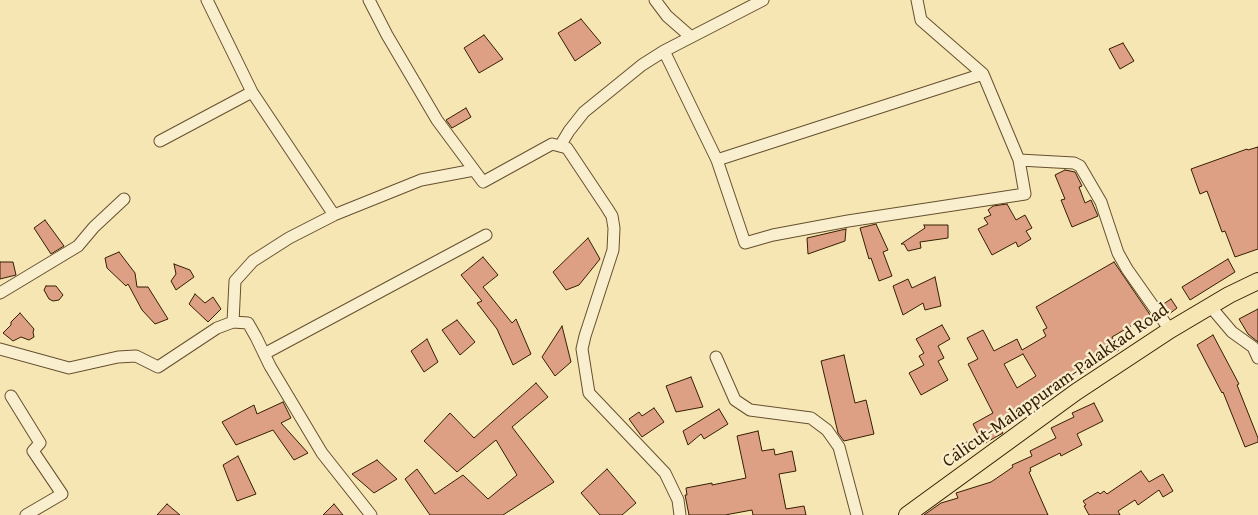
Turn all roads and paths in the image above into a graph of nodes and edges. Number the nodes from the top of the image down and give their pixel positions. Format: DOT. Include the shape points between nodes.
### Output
graph roads {
  1 [pos="207,0"];
  2 [pos="369,0"];
  3 [pos="655,0"];
  4 [pos="763,0"];
  5 [pos="917,0"];
  6 [pos="691,38"];
  7 [pos="664,51"];
  8 [pos="983,74"];
  9 [pos="252,92"];
  10 [pos="160,141"];
  11 [pos="560,146"];
  12 [pos="717,160"];
  13 [pos="1019,160"];
  14 [pos="474,170"];
  15 [pos="124,199"];
  16 [pos="334,215"];
  17 [pos="486,235"];
  18 [pos="1258,281"];
  19 [pos="0,293"];
  20 [pos="1210,306"];
  21 [pos="233,322"];
  22 [pos="1170,330"];
  23 [pos="0,349"];
  24 [pos="264,354"];
  25 [pos="716,357"];
  26 [pos="1258,358"];
  27 [pos="11,396"];
  28 [pos="26,515"];
  29 [pos="372,515"];
  30 [pos="680,515"];
  31 [pos="857,515"];
  32 [pos="907,515"];
  1 -- 9 [label="street"];
  2 -- 14 [label="street" via="437,120"];
  3 -- 6 [label="street"];
  4 -- 6 [label="street"];
  5 -- 8 [label="street" via="921,20"];
  6 -- 7 [label="street"];
  7 -- 11 [label="street" via="584,112"];
  7 -- 12 [label="street"];
  8 -- 12 [label="street"];
  8 -- 13 [label="street"];
  9 -- 10 [label="street"];
  9 -- 16 [label="street"];
  11 -- 14 [label="street" via="552,144 483,182"];
  11 -- 30 [label="street" via="567,148 607,208 614,228 613,250 582,350 589,393 665,473 678,500"];
  12 -- 13 [label="street" via="745,242 848,221 1025,194"];
  13 -- 22 [label="street" via="1080,166 1101,202 1127,270"];
  14 -- 16 [label="street" via="421,180"];
  15 -- 19 [label="street" via="94,226 78,246"];
  16 -- 21 [label="street" via="253,261 235,281"];
  17 -- 24 [label="street"];
  18 -- 20 [label="highway, Calicut-Malappuram-Palakkad Road"];
  20 -- 22 [label="highway, Calicut-Malappuram-Palakkad Road"];
  20 -- 26 [label="street" via="1232,332 1253,347"];
  21 -- 23 [label="street" via="217,328 158,367 136,356 69,368"];
  21 -- 24 [label="street" via="248,323"];
  22 -- 32 [label="highway, Calicut-Malappuram-Palakkad Road" via="1076,392"];
  24 -- 29 [label="street" via="322,453"];
  25 -- 31 [label="street" via="735,400 750,410 811,418 827,430 839,447"];
  27 -- 28 [label="street" via="40,443 33,451 62,494"];
}
